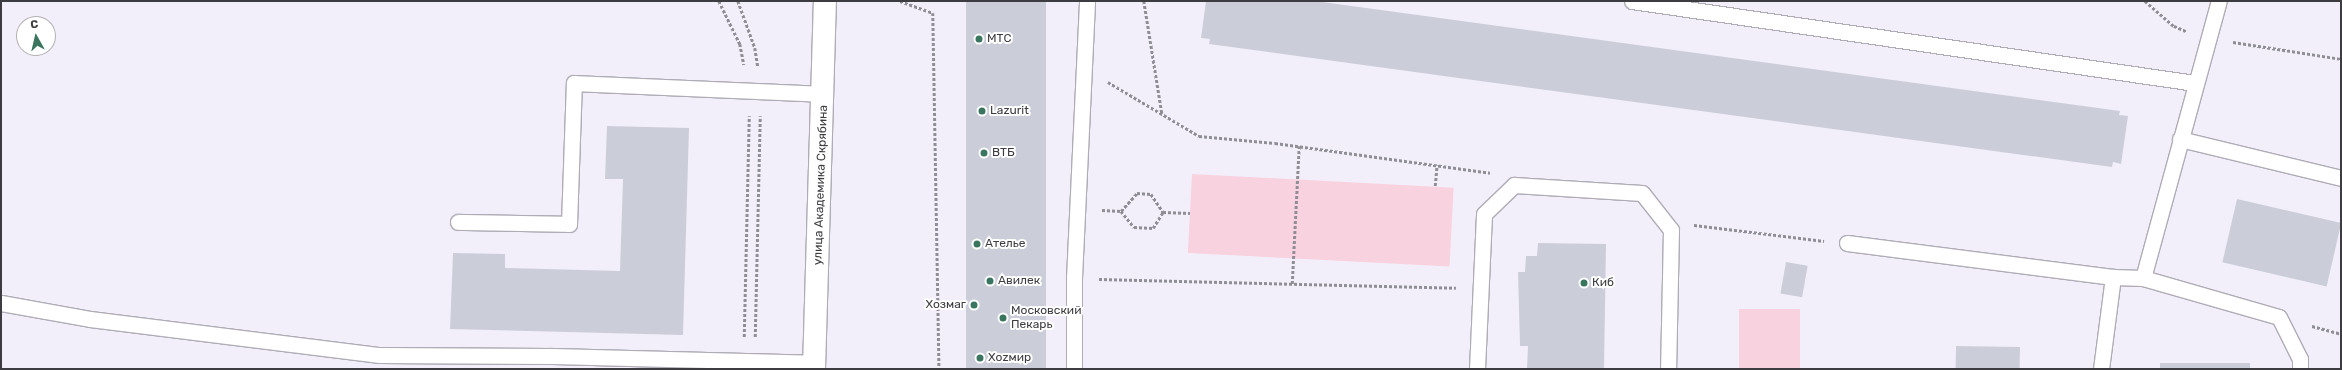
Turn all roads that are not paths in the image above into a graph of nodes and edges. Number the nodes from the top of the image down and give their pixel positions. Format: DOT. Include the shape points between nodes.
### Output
graph roads {
  1 [pos="825,1"];
  2 [pos="1087,1"];
  3 [pos="1632,1"];
  4 [pos="2219,1"];
  5 [pos="2195,83"];
  6 [pos="824,94"];
  7 [pos="2180,140"];
  8 [pos="2341,178"];
  9 [pos="458,222"];
  10 [pos="1847,243"];
  11 [pos="2113,277"];
  12 [pos="2143,278"];
  13 [pos="1,303"];
  14 [pos="380,362"];
  15 [pos="815,366"];
  16 [pos="1074,369"];
  17 [pos="1477,369"];
  18 [pos="1668,369"];
  19 [pos="2101,369"];
  20 [pos="2300,369"];
  1 -- 6 [label="main road, улица Академика Скрябина"];
  2 -- 16 [label="lane" via="1074,278"];
  3 -- 5 [label="lane"];
  4 -- 5 [label="lane"];
  5 -- 7 [label="lane"];
  6 -- 9 [label="lane" via="574,83 569,224"];
  6 -- 15 [label="main road, улица Академика Скрябина"];
  7 -- 8 [label="lane"];
  7 -- 12 [label="lane"];
  10 -- 11 [label="lane"];
  11 -- 12 [label="lane"];
  11 -- 19 [label="lane"];
  12 -- 20 [label="lane" via="2279,317 2300,359"];
  13 -- 14 [label="lane" via="90,319"];
  14 -- 15 [label="lane" via="749,362"];
  17 -- 18 [label="lane" via="1484,214 1514,185 1642,193 1670,230"];
}
